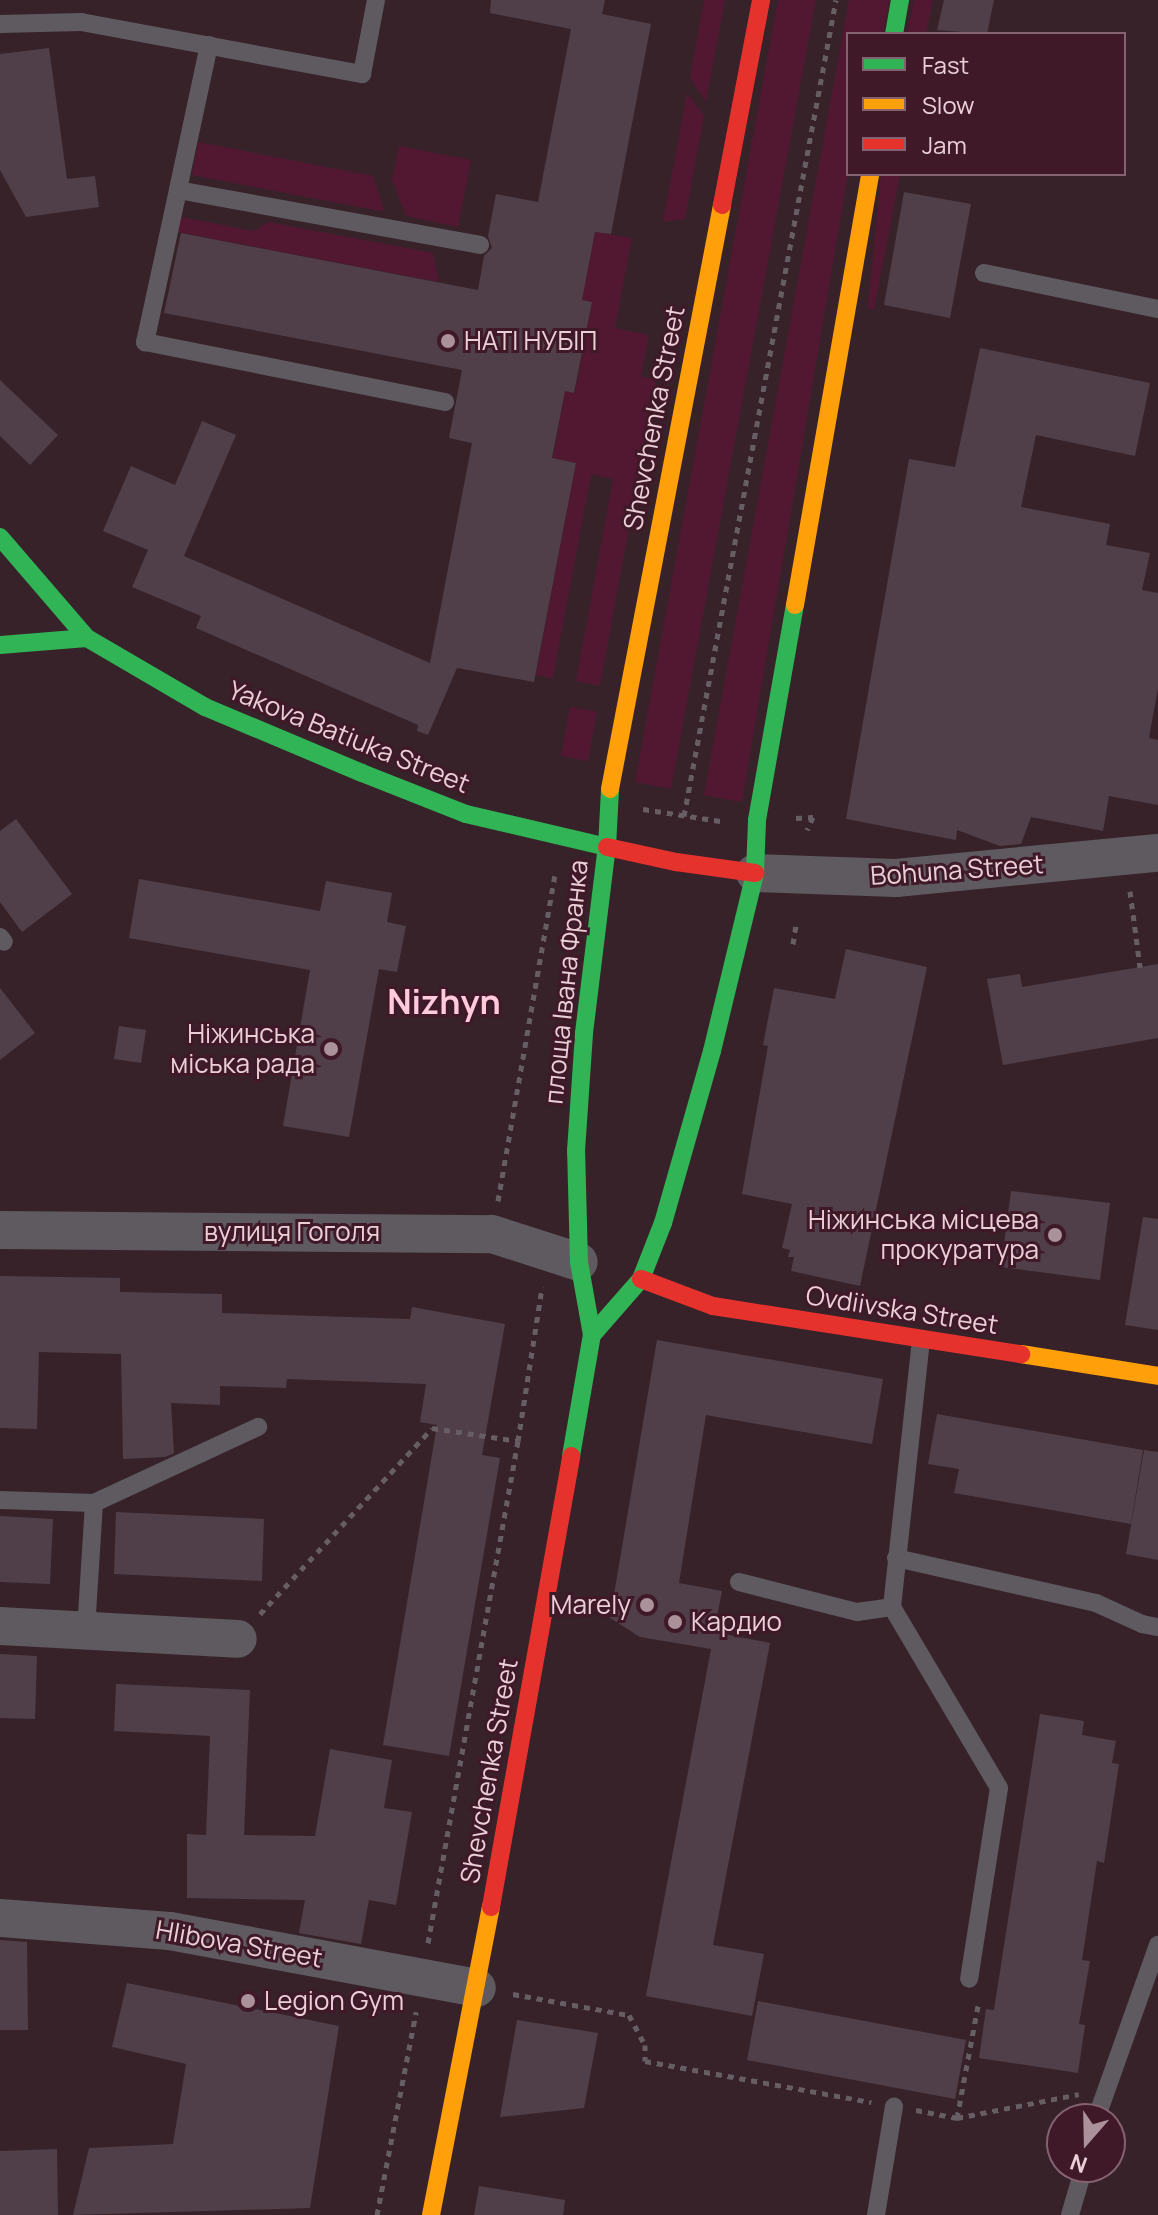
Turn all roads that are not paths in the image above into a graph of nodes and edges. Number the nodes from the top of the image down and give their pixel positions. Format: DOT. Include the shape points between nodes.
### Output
graph roads {
  1 [pos="376,0"];
  2 [pos="761,0"];
  3 [pos="900,0"];
  4 [pos="0,24"];
  5 [pos="894,32"];
  6 [pos="209,45"];
  7 [pos="870,176"];
  8 [pos="178,190"];
  9 [pos="480,245"];
  10 [pos="984,273"];
  11 [pos="1158,309"];
  12 [pos="445,402"];
  13 [pos="0,537"];
  14 [pos="87,638"];
  15 [pos="0,645"];
  16 [pos="607,847"];
  17 [pos="1142,856"];
  18 [pos="755,873"];
  19 [pos="0,1230"];
  20 [pos="586,1264"];
  21 [pos="641,1279"];
  22 [pos="592,1335"];
  23 [pos="921,1340"];
  24 [pos="1158,1376"];
  25 [pos="258,1427"];
  26 [pos="0,1500"];
  27 [pos="94,1503"];
  28 [pos="896,1558"];
  29 [pos="739,1582"];
  30 [pos="892,1607"];
  31 [pos="0,1626"];
  32 [pos="1158,1627"];
  33 [pos="86,1631"];
  34 [pos="238,1639"];
  35 [pos="0,1918"];
  36 [pos="1158,1945"];
  37 [pos="969,1979"];
  38 [pos="477,1988"];
  39 [pos="1102,2103"];
  40 [pos="894,2106"];
  41 [pos="1079,2183"];
  42 [pos="431,2215"];
  43 [pos="876,2215"];
  44 [pos="1070,2215"];
  1 -- 6 [label="lane" via="362,74"];
  2 -- 16 [label="main road, Shevchenka Street" via="608,799"];
  3 -- 5 [label="main road"];
  4 -- 6 [label="lane" via="81,22"];
  6 -- 8 [label="lane"];
  7 -- 18 [label="main road" via="757,820"];
  8 -- 9 [label="lane"];
  8 -- 12 [label="lane" via="145,342"];
  10 -- 11 [label="lane"];
  13 -- 14 [label="main road, Yakova Batiuka Street"];
  14 -- 15 [label="main road"];
  14 -- 16 [label="main road, Yakova Batiuka Street" via="205,707 362,773 466,814"];
  16 -- 18 [label="main road, площа Івана Франка"];
  16 -- 20 [label="main road, площа Івана Франка" via="584,1033 576,1151"];
  17 -- 18 [label="street, Bohuna Street" via="896,878"];
  18 -- 21 [label="main road" via="712,1051 663,1223"];
  19 -- 20 [label="street, вулиця Гоголя" via="492,1234"];
  20 -- 21 [label="main road"];
  20 -- 22 [label="main road, площа Івана Франка"];
  21 -- 22 [label="main road"];
  21 -- 23 [label="main road, Ovdiivska Street" via="713,1306"];
  22 -- 38 [label="main road, Shevchenka Street"];
  23 -- 24 [label="main road, Ovdiivska Street"];
  23 -- 28 [label="lane"];
  25 -- 27 [label="lane"];
  26 -- 27 [label="lane"];
  27 -- 33 [label="lane"];
  28 -- 30 [label="lane"];
  28 -- 32 [label="lane" via="1096,1603"];
  29 -- 30 [label="lane" via="857,1612"];
  30 -- 37 [label="lane" via="999,1788"];
  31 -- 33 [label="street"];
  33 -- 34 [label="street"];
  35 -- 38 [label="street, Hlibova Street" via="170,1931"];
  36 -- 39 [label="lane"];
  38 -- 42 [label="main road, Shevchenka Street"];
  40 -- 43 [label="lane"];
  41 -- 44 [label="lane"];
}
